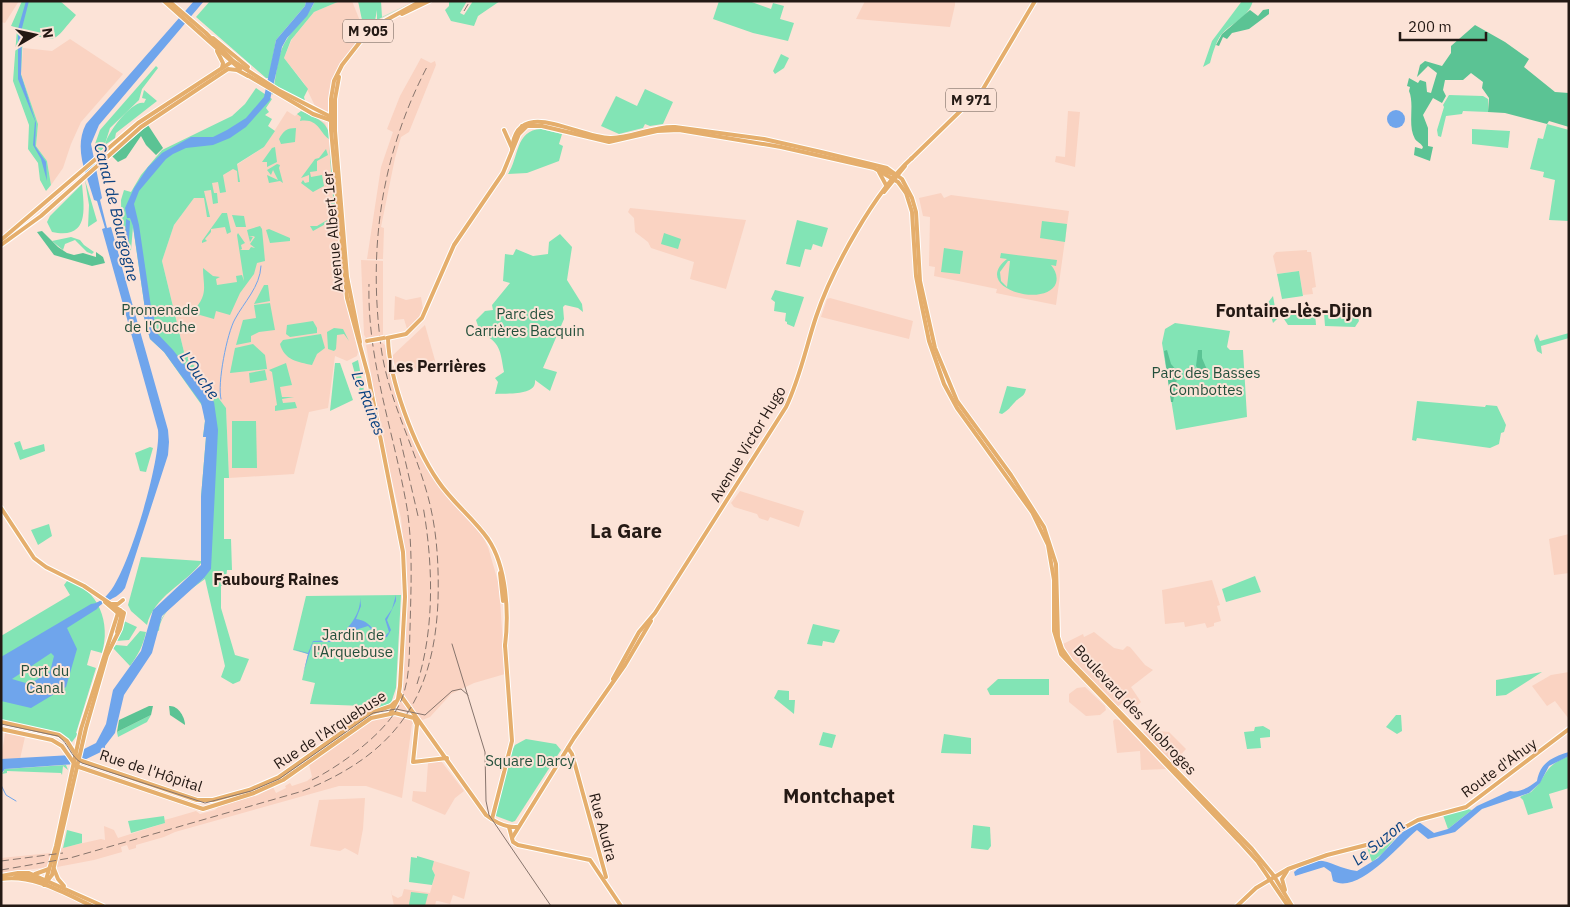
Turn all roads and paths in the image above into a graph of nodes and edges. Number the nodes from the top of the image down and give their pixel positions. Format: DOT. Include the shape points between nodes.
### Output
graph roads {
  1 [pos="164,1"];
  2 [pos="169,1"];
  3 [pos="421,1"];
  4 [pos="429,1"];
  5 [pos="1035,1"];
  6 [pos="177,11"];
  7 [pos="200,30"];
  8 [pos="207,34"];
  9 [pos="212,45"];
  10 [pos="232,62"];
  11 [pos="222,68"];
  12 [pos="248,76"];
  13 [pos="259,79"];
  14 [pos="206,84"];
  15 [pos="332,119"];
  16 [pos="520,126"];
  17 [pos="528,126"];
  18 [pos="504,130"];
  19 [pos="594,138"];
  20 [pos="764,142"];
  21 [pos="512,150"];
  22 [pos="876,169"];
  23 [pos="895,176"];
  24 [pos="886,185"];
  25 [pos="879,197"];
  26 [pos="1,240"];
  27 [pos="1,245"];
  28 [pos="386,338"];
  29 [pos="360,342"];
  30 [pos="935,348"];
  31 [pos="934,357"];
  32 [pos="948,382"];
  33 [pos="989,448"];
  34 [pos="1,508"];
  35 [pos="123,600"];
  36 [pos="110,604"];
  37 [pos="655,613"];
  38 [pos="122,614"];
  39 [pos="640,632"];
  40 [pos="105,654"];
  41 [pos="620,670"];
  42 [pos="613,679"];
  43 [pos="399,693"];
  44 [pos="414,712"];
  45 [pos="390,714"];
  46 [pos="87,716"];
  47 [pos="1,722"];
  48 [pos="417,725"];
  49 [pos="1,729"];
  50 [pos="81,729"];
  51 [pos="1569,729"];
  52 [pos="68,743"];
  53 [pos="568,748"];
  54 [pos="447,758"];
  55 [pos="77,760"];
  56 [pos="213,800"];
  57 [pos="208,808"];
  58 [pos="492,819"];
  59 [pos="509,827"];
  60 [pos="517,827"];
  61 [pos="512,838"];
  62 [pos="600,857"];
  63 [pos="592,861"];
  64 [pos="52,867"];
  65 [pos="1288,869"];
  66 [pos="29,873"];
  67 [pos="1,878"];
  68 [pos="1271,878"];
  69 [pos="46,882"];
  70 [pos="608,883"];
  71 [pos="68,889"];
  72 [pos="1288,898"];
  73 [pos="92,906"];
  74 [pos="104,906"];
  75 [pos="621,906"];
  76 [pos="1237,906"];
  77 [pos="1288,906"];
  78 [pos="1292,906"];
  1 -- 6 [label="main road"];
  2 -- 6 [label="main road"];
  3 -- 15 [label="main road, M 905" via="373,27 350,53 334,81"];
  4 -- 15 [label="main road, M 905" via="370,31 337,81"];
  5 -- 23 [label="main road, Avenue Victor Hugo / M 971" via="983,89 922,145"];
  6 -- 7 [label="main road"];
  7 -- 8 [label="main road"];
  7 -- 9 [label="main road"];
  8 -- 10 [label="main road"];
  8 -- 13 [label="main road"];
  9 -- 10 [label="main road"];
  9 -- 11 [label="main road" via="223,63"];
  10 -- 11 [label="main road"];
  10 -- 12 [label="main road"];
  10 -- 13 [label="main road"];
  10 -- 14 [label="main road"];
  11 -- 26 [label="main road" via="138,123"];
  12 -- 13 [label="main road"];
  12 -- 14 [label="main road" via="228,69"];
  13 -- 15 [label="main road" via="278,93"];
  14 -- 27 [label="main road" via="141,126 42,216"];
  15 -- 29 [label="main road, Avenue Albert 1er" via="347,277"];
  15 -- 29 [label="main road, Avenue Albert 1er / M 905" via="347,298"];
  16 -- 17 [label="main road"];
  16 -- 19 [label="main road" via="542,122"];
  16 -- 21 [label="main road" via="514,135"];
  17 -- 19 [label="main road" via="542,126"];
  17 -- 21 [label="main road" via="519,134"];
  18 -- 21 [label="main road"];
  19 -- 20 [label="main road" via="617,142 656,131 674,130"];
  19 -- 20 [label="main road" via="619,138 668,126"];
  20 -- 22 [label="main road"];
  20 -- 23 [label="main road" via="876,165"];
  21 -- 28 [label="main road" via="503,173 454,245 422,318 406,334"];
  22 -- 23 [label="main road"];
  22 -- 24 [label="main road"];
  23 -- 24 [label="main road, Avenue Victor Hugo / M 971"];
  23 -- 25 [label="main road, Avenue Victor Hugo / M 971"];
  23 -- 30 [label="main road" via="911,195 917,219 920,281"];
  23 -- 31 [label="main road" via="912,212 917,281"];
  24 -- 25 [label="main road, Avenue Victor Hugo / M 971"];
  25 -- 37 [label="main road, Avenue Victor Hugo / M 971" via="823,297 798,381 786,407"];
  28 -- 29 [label="main road, bridge"];
  28 -- 58 [label="main road" via="400,398 428,462 440,483 487,538 499,567 512,737"];
  29 -- 43 [label="main road, Avenue Albert 1er" via="403,552 405,597"];
  30 -- 31 [label="main road"];
  30 -- 32 [label="main road"];
  31 -- 32 [label="main road"];
  31 -- 33 [label="main road" via="954,403"];
  32 -- 33 [label="main road" via="956,401"];
  33 -- 68 [label="main road, Boulevard des Allobroges" via="1037,520 1048,545 1054,573 1054,631 1062,657"];
  34 -- 36 [label="main road" via="34,558"];
  35 -- 36 [label="main road"];
  36 -- 38 [label="main road"];
  37 -- 39 [label="main road, Avenue Victor Hugo / M 971"];
  37 -- 41 [label="main road, Avenue Victor Hugo / M 971"];
  38 -- 40 [label="main road"];
  38 -- 40 [label="main road"];
  39 -- 41 [label="main road, M 971"];
  39 -- 42 [label="main road, Avenue Victor Hugo / M 971"];
  40 -- 46 [label="main road"];
  41 -- 42 [label="main road, Avenue Victor Hugo / M 971"];
  42 -- 53 [label="main road, Avenue Victor Hugo / M 971"];
  43 -- 44 [label="main road"];
  43 -- 45 [label="main road, Avenue Albert 1er"];
  43 -- 56 [label="main road, Rue de l'Arquebuse" via="392,705 368,714 279,777"];
  44 -- 48 [label="main road"];
  44 -- 54 [label="main road"];
  45 -- 48 [label="main road, Rue de l'Arquebuse" via="412,717"];
  45 -- 57 [label="main road, Rue de l'Arquebuse" via="371,718 282,780 254,794"];
  46 -- 50 [label="main road"];
  46 -- 55 [label="main road"];
  47 -- 52 [label="main road" via="57,734"];
  48 -- 54 [label="main road" via="413,762"];
  49 -- 55 [label="main road" via="55,741 67,756"];
  50 -- 52 [label="main road" via="76,742"];
  50 -- 55 [label="main road"];
  51 -- 65 [label="main road, Route d'Ahuy" via="1466,807 1418,820 1378,842"];
  52 -- 55 [label="main road"];
  53 -- 60 [label="main road, M 971"];
  53 -- 62 [label="main road, Rue Audra"];
  54 -- 58 [label="main road"];
  55 -- 56 [label="main road, Rue de l'Hôpital" via="197,800"];
  55 -- 57 [label="main road, Rue de l'Hôpital" via="84,769 188,805"];
  55 -- 64 [label="main road"];
  56 -- 57 [label="main road"];
  58 -- 59 [label="main road"];
  59 -- 60 [label="main road"];
  59 -- 61 [label="main road"];
  60 -- 61 [label="main road, M 971"];
  61 -- 63 [label="main road" via="515,843"];
  62 -- 63 [label="main road"];
  62 -- 70 [label="main road, Rue Audra"];
  63 -- 70 [label="main road"];
  64 -- 66 [label="main road" via="43,873"];
  64 -- 69 [label="main road"];
  64 -- 71 [label="main road" via="57,879"];
  65 -- 68 [label="main road, Route d'Ahuy"];
  65 -- 72 [label="main road" via="1282,882"];
  66 -- 67 [label="main road"];
  66 -- 69 [label="main road"];
  67 -- 69 [label="main road"];
  68 -- 72 [label="main road"];
  68 -- 76 [label="main road, Route d'Ahuy"];
  68 -- 77 [label="main road"];
  69 -- 71 [label="main road"];
  69 -- 73 [label="main road"];
  70 -- 75 [label="main road"];
  71 -- 74 [label="main road"];
  72 -- 78 [label="main road"];
}
